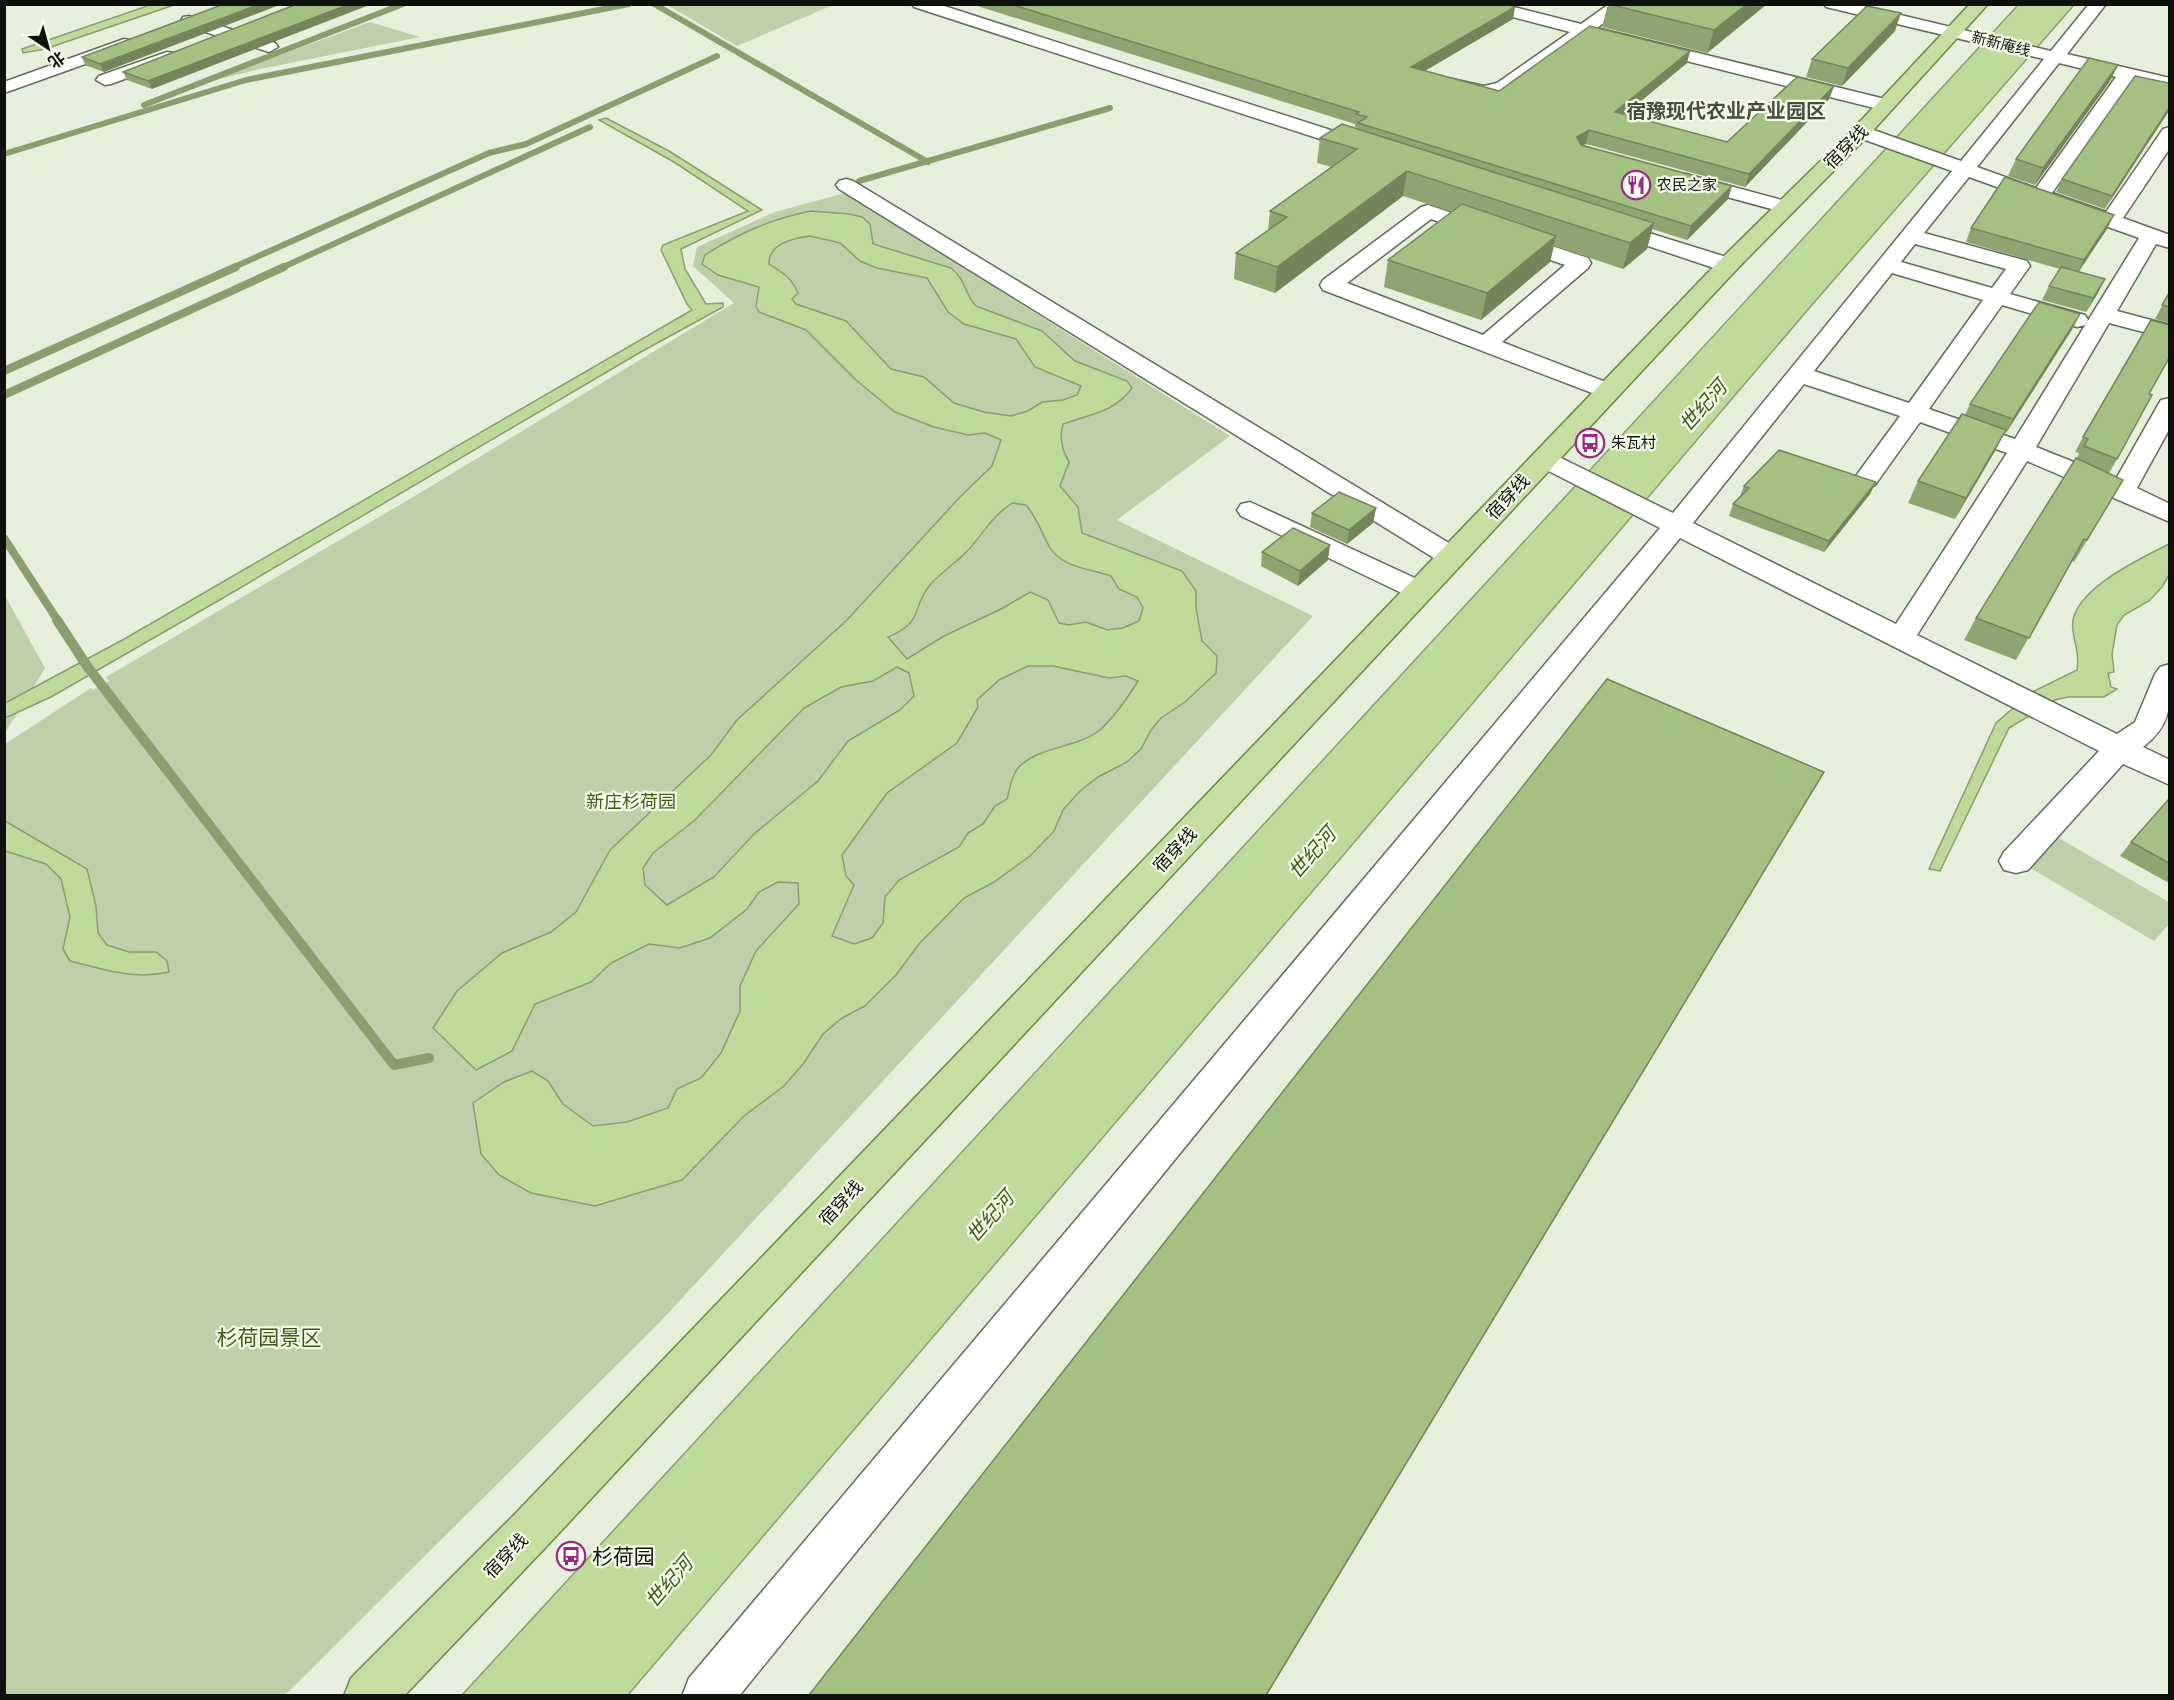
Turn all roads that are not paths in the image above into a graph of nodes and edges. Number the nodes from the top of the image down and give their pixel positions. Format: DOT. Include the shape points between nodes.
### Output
graph roads {
  1 [pos="920,4"];
  2 [pos="1480,4"];
  3 [pos="1620,4"];
  4 [pos="1832,4"];
  5 [pos="1980,4"];
  6 [pos="2098,4"];
  7 [pos="216,11"];
  8 [pos="250,25"];
  9 [pos="1583,31"];
  10 [pos="228,34"];
  11 [pos="1963,35"];
  12 [pos="144,37"];
  13 [pos="206,42"];
  14 [pos="269,46"];
  15 [pos="183,51"];
  16 [pos="2050,56"];
  17 [pos="64,66"];
  18 [pos="2127,74"];
  19 [pos="105,80"];
  20 [pos="1436,80"];
  21 [pos="2169,84"];
  22 [pos="4,88"];
  23 [pos="126,88"];
  24 [pos="1886,105"];
  25 [pos="2169,133"];
  26 [pos="1872,136"];
  27 [pos="1387,155"];
  28 [pos="1959,167"];
  29 [pos="1665,174"];
  30 [pos="846,184"];
  31 [pos="2041,195"];
  32 [pos="1786,207"];
  33 [pos="1591,221"];
  34 [pos="2111,221"];
  35 [pos="1910,236"];
  36 [pos="2160,239"];
  37 [pos="1728,265"];
  38 [pos="1887,265"];
  39 [pos="1997,297"];
  40 [pos="2100,319"];
  41 [pos="2169,332"];
  42 [pos="1486,344"];
  43 [pos="1798,374"];
  44 [pos="1608,391"];
  45 [pos="2169,405"];
  46 [pos="1914,413"];
  47 [pos="2022,449"];
  48 [pos="1545,459"];
  49 [pos="1866,480"];
  50 [pos="2123,490"];
  51 [pos="1250,510"];
  52 [pos="2169,514"];
  53 [pos="1672,523"];
  54 [pos="1452,557"];
  55 [pos="1420,591"];
  56 [pos="1901,638"];
  57 [pos="2169,674"];
  58 [pos="2120,748"];
  59 [pos="2169,774"];
  60 [pos="2016,861"];
  61 [pos="369,1695"];
  62 [pos="707,1695"];
  1 -- 27 [label="street"];
  2 -- 9 [label="street"];
  3 -- 9 [label="street"];
  4 -- 11 [label="street, 新新庵线"];
  5 -- 11 [label="main road, 宿穿线"];
  6 -- 16 [label="street"];
  7 -- 10 [label="street" via="183,23"];
  8 -- 10 [label="street"];
  9 -- 20 [label="street" via="1502,88 1484,91"];
  9 -- 24 [label="street"];
  10 -- 13 [label="street"];
  10 -- 14 [label="street"];
  11 -- 16 [label="street, 新新庵线"];
  11 -- 24 [label="main road, 宿穿线"];
  12 -- 17 [label="street"];
  15 -- 19 [label="street"];
  16 -- 18 [label="street, 新新庵线"];
  16 -- 28 [label="street"];
  17 -- 19 [label="street"];
  17 -- 22 [label="street"];
  18 -- 21 [label="street, 新新庵线"];
  18 -- 31 [label="street"];
  19 -- 23 [label="street"];
  24 -- 26 [label="main road, 宿穿线"];
  25 -- 34 [label="street"];
  26 -- 28 [label="street"];
  26 -- 32 [label="main road, 宿穿线"];
  28 -- 31 [label="street"];
  28 -- 35 [label="street"];
  29 -- 32 [label="street"];
  30 -- 54 [label="street"];
  31 -- 34 [label="street"];
  32 -- 37 [label="main road, 宿穿线"];
  33 -- 37 [label="street"];
  34 -- 36 [label="street"];
  35 -- 38 [label="street"];
  35 -- 39 [label="street" via="2019,266"];
  36 -- 40 [label="street"];
  37 -- 44 [label="main road, 宿穿线"];
  38 -- 39 [label="street"];
  38 -- 43 [label="street"];
  39 -- 40 [label="street"];
  39 -- 46 [label="street"];
  40 -- 41 [label="street"];
  40 -- 47 [label="street"];
  42 -- 42 [label="street" via="1342,289 1331,285 1428,211 1580,263"];
  42 -- 44 [label="street"];
  43 -- 46 [label="street"];
  43 -- 53 [label="street"];
  44 -- 48 [label="main road, 宿穿线"];
  45 -- 50 [label="street"];
  46 -- 47 [label="street"];
  46 -- 49 [label="street"];
  47 -- 50 [label="street"];
  47 -- 56 [label="street"];
  48 -- 53 [label="street"];
  48 -- 54 [label="main road, 宿穿线"];
  50 -- 52 [label="street"];
  51 -- 55 [label="street"];
  53 -- 56 [label="street"];
  53 -- 62 [label="street"];
  54 -- 55 [label="main road, 宿穿线"];
  55 -- 61 [label="main road, 宿穿线" via="560,1499"];
  56 -- 58 [label="street"];
  57 -- 58 [label="street" via="2148,728"];
  58 -- 59 [label="street"];
  58 -- 60 [label="street"];
}
